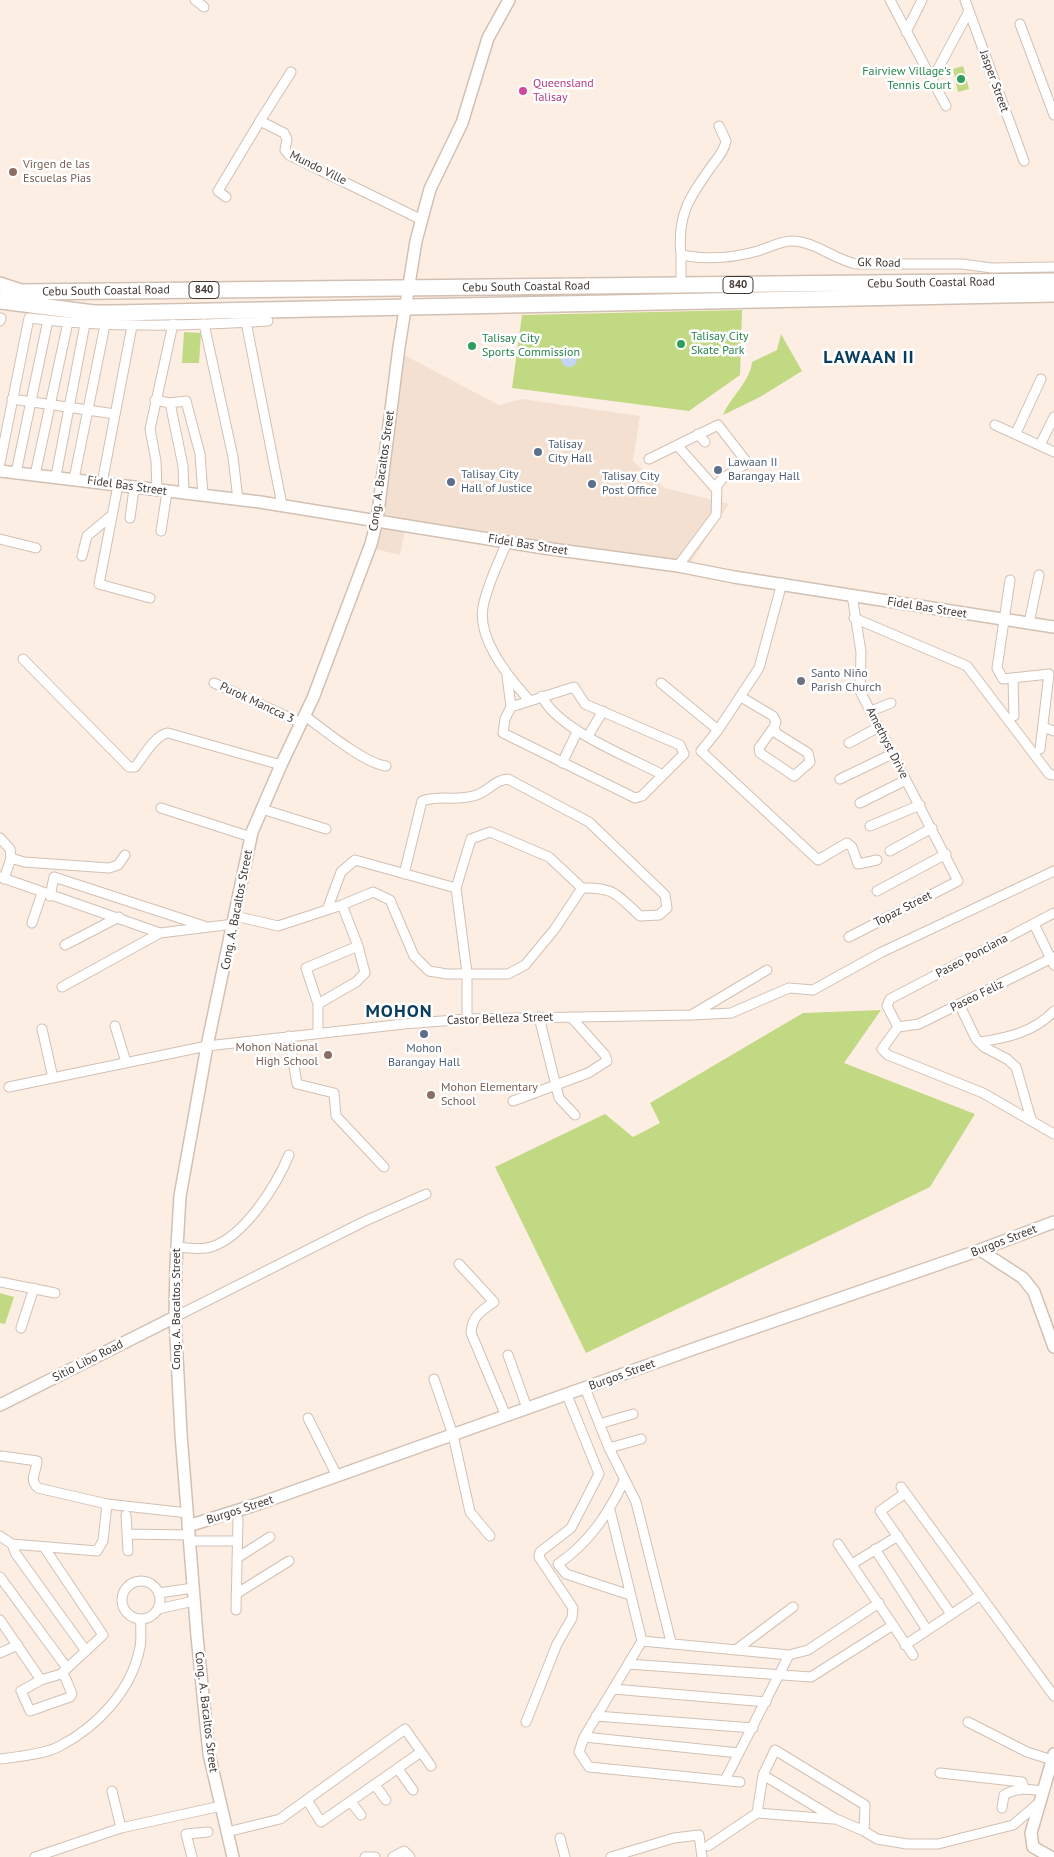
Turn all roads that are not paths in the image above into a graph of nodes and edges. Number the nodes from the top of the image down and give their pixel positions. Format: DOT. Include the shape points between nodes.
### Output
graph roads {
  1 [pos="195,0"];
  2 [pos="509,0"];
  3 [pos="890,0"];
  4 [pos="922,0"];
  5 [pos="965,0"];
  6 [pos="204,6"];
  7 [pos="969,12"];
  8 [pos="1020,24"];
  9 [pos="906,32"];
  10 [pos="291,72"];
  11 [pos="932,80"];
  12 [pos="946,106"];
  13 [pos="1054,115"];
  14 [pos="260,120"];
  15 [pos="719,126"];
  16 [pos="1024,161"];
  17 [pos="226,197"];
  18 [pos="422,220"];
  19 [pos="682,255"];
  20 [pos="1054,267"];
  21 [pos="1054,281"];
  22 [pos="0,285"];
  23 [pos="681,285"];
  24 [pos="408,288"];
  25 [pos="990,289"];
  26 [pos="1054,294"];
  27 [pos="0,301"];
  28 [pos="405,306"];
  29 [pos="48,320"];
  30 [pos="111,321"];
  31 [pos="268,321"];
  32 [pos="68,322"];
  33 [pos="246,322"];
  34 [pos="84,324"];
  35 [pos="173,324"];
  36 [pos="204,324"];
  37 [pos="132,326"];
  38 [pos="1041,379"];
  39 [pos="12,399"];
  40 [pos="155,400"];
  41 [pos="31,402"];
  42 [pos="170,403"];
  43 [pos="50,404"];
  44 [pos="69,406"];
  45 [pos="88,409"];
  46 [pos="116,414"];
  47 [pos="1054,419"];
  48 [pos="995,425"];
  49 [pos="1016,433"];
  50 [pos="698,434"];
  51 [pos="705,442"];
  52 [pos="1040,444"];
  53 [pos="676,445"];
  54 [pos="1054,452"];
  55 [pos="649,458"];
  56 [pos="0,463"];
  57 [pos="0,471"];
  58 [pos="16,473"];
  59 [pos="35,474"];
  60 [pos="56,476"];
  61 [pos="74,479"];
  62 [pos="102,483"];
  63 [pos="118,485"];
  64 [pos="134,488"];
  65 [pos="715,488"];
  66 [pos="162,492"];
  67 [pos="184,493"];
  68 [pos="203,495"];
  69 [pos="238,500"];
  70 [pos="282,505"];
  71 [pos="112,516"];
  72 [pos="130,518"];
  73 [pos="377,520"];
  74 [pos="161,531"];
  75 [pos="0,540"];
  76 [pos="507,542"];
  77 [pos="36,548"];
  78 [pos="82,556"];
  79 [pos="678,566"];
  80 [pos="1040,575"];
  81 [pos="1010,580"];
  82 [pos="782,583"];
  83 [pos="852,595"];
  84 [pos="150,598"];
  85 [pos="854,618"];
  86 [pos="1006,619"];
  87 [pos="1029,623"];
  88 [pos="1054,627"];
  89 [pos="24,659"];
  90 [pos="1052,673"];
  91 [pos="507,676"];
  92 [pos="1013,678"];
  93 [pos="214,683"];
  94 [pos="661,683"];
  95 [pos="542,696"];
  96 [pos="741,697"];
  97 [pos="529,700"];
  98 [pos="891,703"];
  99 [pos="511,707"];
  100 [pos="603,711"];
  101 [pos="871,711"];
  102 [pos="1014,716"];
  103 [pos="303,720"];
  104 [pos="879,726"];
  105 [pos="774,727"];
  106 [pos="1043,727"];
  107 [pos="718,730"];
  108 [pos="1054,731"];
  109 [pos="577,732"];
  110 [pos="588,736"];
  111 [pos="848,743"];
  112 [pos="1040,749"];
  113 [pos="892,754"];
  114 [pos="562,763"];
  115 [pos="281,765"];
  116 [pos="386,766"];
  117 [pos="663,775"];
  118 [pos="1054,775"];
  119 [pos="840,779"];
  120 [pos="906,780"];
  121 [pos="860,803"];
  122 [pos="920,805"];
  123 [pos="161,808"];
  124 [pos="262,809"];
  125 [pos="870,826"];
  126 [pos="932,828"];
  127 [pos="326,829"];
  128 [pos="251,836"];
  129 [pos="0,838"];
  130 [pos="0,845"];
  131 [pos="890,851"];
  132 [pos="11,853"];
  133 [pos="946,854"];
  134 [pos="125,856"];
  135 [pos="877,860"];
  136 [pos="58,866"];
  137 [pos="1054,870"];
  138 [pos="404,874"];
  139 [pos="54,877"];
  140 [pos="2,878"];
  141 [pos="958,881"];
  142 [pos="456,888"];
  143 [pos="582,888"];
  144 [pos="877,891"];
  145 [pos="46,894"];
  146 [pos="342,905"];
  147 [pos="327,910"];
  148 [pos="1054,913"];
  149 [pos="119,917"];
  150 [pos="234,920"];
  151 [pos="32,922"];
  152 [pos="1034,924"];
  153 [pos="207,927"];
  154 [pos="160,933"];
  155 [pos="849,937"];
  156 [pos="65,945"];
  157 [pos="358,946"];
  158 [pos="1053,960"];
  159 [pos="767,970"];
  160 [pos="467,973"];
  161 [pos="62,987"];
  162 [pos="318,1004"];
  163 [pos="960,1006"];
  164 [pos="1054,1011"];
  165 [pos="691,1015"];
  166 [pos="571,1016"];
  167 [pos="539,1017"];
  168 [pos="467,1019"];
  169 [pos="116,1026"];
  170 [pos="898,1027"];
  171 [pos="42,1029"];
  172 [pos="318,1029"];
  173 [pos="290,1036"];
  174 [pos="980,1042"];
  175 [pos="207,1046"];
  176 [pos="126,1062"];
  177 [pos="53,1078"];
  178 [pos="556,1085"];
  179 [pos="9,1087"];
  180 [pos="512,1102"];
  181 [pos="575,1115"];
  182 [pos="1031,1119"];
  183 [pos="1054,1134"];
  184 [pos="289,1155"];
  185 [pos="384,1167"];
  186 [pos="426,1194"];
  187 [pos="1054,1222"];
  188 [pos="177,1247"];
  189 [pos="980,1250"];
  190 [pos="459,1264"];
  191 [pos="0,1282"];
  192 [pos="34,1288"];
  193 [pos="55,1293"];
  194 [pos="175,1318"];
  195 [pos="21,1328"];
  196 [pos="1054,1346"];
  197 [pos="508,1355"];
  198 [pos="434,1378"];
  199 [pos="585,1388"];
  200 [pos="567,1395"];
  201 [pos="0,1405"];
  202 [pos="527,1408"];
  203 [pos="633,1414"];
  204 [pos="506,1416"];
  205 [pos="308,1418"];
  206 [pos="599,1424"];
  207 [pos="453,1435"];
  208 [pos="641,1439"];
  209 [pos="609,1448"];
  210 [pos="2,1456"];
  211 [pos="337,1476"];
  212 [pos="624,1481"];
  213 [pos="107,1504"];
  214 [pos="610,1510"];
  215 [pos="188,1513"];
  216 [pos="126,1515"];
  217 [pos="238,1519"];
  218 [pos="127,1534"];
  219 [pos="189,1534"];
  220 [pos="0,1536"];
  221 [pos="490,1536"];
  222 [pos="898,1536"];
  223 [pos="270,1537"];
  224 [pos="237,1541"];
  225 [pos="12,1544"];
  226 [pos="838,1544"];
  227 [pos="44,1547"];
  228 [pos="875,1549"];
  229 [pos="128,1551"];
  230 [pos="237,1558"];
  231 [pos="289,1561"];
  232 [pos="852,1564"];
  233 [pos="0,1577"];
  234 [pos="193,1588"];
  235 [pos="159,1592"];
  236 [pos="236,1594"];
  237 [pos="630,1596"];
  238 [pos="979,1596"];
  239 [pos="194,1601"];
  240 [pos="878,1603"];
  241 [pos="793,1607"];
  242 [pos="158,1609"];
  243 [pos="236,1610"];
  244 [pos="951,1614"];
  245 [pos="141,1619"];
  246 [pos="1,1623"];
  247 [pos="893,1625"];
  248 [pos="927,1630"];
  249 [pos="642,1641"];
  250 [pos="670,1642"];
  251 [pos="906,1644"];
  252 [pos="18,1645"];
  253 [pos="737,1649"];
  254 [pos="86,1651"];
  255 [pos="0,1653"];
  256 [pos="789,1655"];
  257 [pos="913,1655"];
  258 [pos="628,1664"];
  259 [pos="64,1671"];
  260 [pos="779,1676"];
  261 [pos="41,1680"];
  262 [pos="613,1689"];
  263 [pos="1054,1696"];
  264 [pos="766,1702"];
  265 [pos="596,1716"];
  266 [pos="526,1722"];
  267 [pos="968,1722"];
  268 [pos="753,1728"];
  269 [pos="584,1737"];
  270 [pos="422,1752"];
  271 [pos="739,1753"];
  272 [pos="1053,1757"];
  273 [pos="0,1759"];
  274 [pos="431,1766"];
  275 [pos="398,1769"];
  276 [pos="940,1772"];
  277 [pos="762,1775"];
  278 [pos="725,1780"];
  279 [pos="740,1782"];
  280 [pos="375,1785"];
  281 [pos="1024,1788"];
  282 [pos="413,1790"];
  283 [pos="112,1791"];
  284 [pos="1042,1797"];
  285 [pos="307,1800"];
  286 [pos="386,1800"];
  287 [pos="351,1802"];
  288 [pos="220,1806"];
  289 [pos="1002,1808"];
  290 [pos="757,1813"];
  291 [pos="361,1815"];
  292 [pos="836,1819"];
  293 [pos="121,1828"];
  294 [pos="864,1831"];
  295 [pos="208,1832"];
  296 [pos="227,1832"];
  297 [pos="560,1838"];
  298 [pos="708,1846"];
  299 [pos="231,1856"];
  300 [pos="34,1857"];
  301 [pos="192,1857"];
  302 [pos="365,1857"];
  303 [pos="375,1857"];
  304 [pos="392,1857"];
  305 [pos="410,1857"];
  306 [pos="565,1857"];
  307 [pos="611,1857"];
  308 [pos="702,1857"];
  309 [pos="1048,1857"];
  1 -- 6 [label="street"];
  2 -- 18 [label="street, Cong. A. Bacaltos Street" via="488,38 462,123 430,189"];
  3 -- 9 [label="street"];
  4 -- 9 [label="street"];
  5 -- 7 [label="street, Jasper Street"];
  7 -- 11 [label="street"];
  7 -- 16 [label="street, Jasper Street"];
  8 -- 13 [label="street"];
  9 -- 11 [label="street"];
  10 -- 14 [label="street"];
  11 -- 12 [label="street"];
  14 -- 17 [label="street" via="220,186 218,191"];
  14 -- 18 [label="street, Mundo Ville" via="284,133 287,139 285,150 289,155"];
  15 -- 19 [label="street" via="725,145 693,191 683,212 679,237"];
  18 -- 24 [label="street, Cong. A. Bacaltos Street"];
  19 -- 20 [label="street, GK Road" via="702,259 730,256 788,241 802,242 856,264"];
  19 -- 23 [label="street"];
  21 -- 25 [label="highway, Cebu South Coastal Road / 840"];
  22 -- 24 [label="highway, Cebu South Coastal Road / 840" via="21,292"];
  23 -- 24 [label="highway, Cebu South Coastal Road / 840"];
  23 -- 25 [label="highway, Cebu South Coastal Road / 840"];
  24 -- 28 [label="street, Cong. A. Bacaltos Street"];
  25 -- 26 [label="highway, Cebu South Coastal Road / 840"];
  25 -- 28 [label="highway, Cebu South Coastal Road / 840"];
  27 -- 30 [label="highway, Cebu South Coastal Road / 840" via="94,313"];
  28 -- 30 [label="highway, Cebu South Coastal Road / 840"];
  28 -- 73 [label="street, Cong. A. Bacaltos Street"];
  29 -- 32 [label="street"];
  29 -- 39 [label="street" via="29,318"];
  29 -- 41 [label="street"];
  30 -- 34 [label="street"];
  30 -- 37 [label="street"];
  30 -- 45 [label="street"];
  31 -- 33 [label="street"];
  32 -- 34 [label="street"];
  32 -- 43 [label="street"];
  33 -- 36 [label="street"];
  33 -- 70 [label="street"];
  34 -- 44 [label="street"];
  35 -- 36 [label="street"];
  35 -- 37 [label="street"];
  35 -- 40 [label="street"];
  36 -- 69 [label="street" via="233,457"];
  37 -- 46 [label="street"];
  38 -- 49 [label="street"];
  39 -- 41 [label="street"];
  39 -- 56 [label="street"];
  40 -- 42 [label="street"];
  40 -- 66 [label="street" via="150,430"];
  41 -- 43 [label="street"];
  41 -- 58 [label="street"];
  42 -- 67 [label="street" via="183,466"];
  42 -- 68 [label="street" via="186,401 200,454"];
  43 -- 44 [label="street"];
  43 -- 59 [label="street"];
  44 -- 45 [label="street"];
  44 -- 60 [label="street"];
  45 -- 46 [label="street"];
  45 -- 61 [label="street"];
  46 -- 62 [label="street"];
  47 -- 52 [label="street"];
  48 -- 49 [label="street"];
  49 -- 52 [label="street"];
  50 -- 51 [label="street"];
  50 -- 53 [label="street"];
  50 -- 65 [label="street" via="718,424 746,461"];
  52 -- 54 [label="street"];
  53 -- 55 [label="street"];
  53 -- 65 [label="street"];
  57 -- 58 [label="street, Fidel Bas Street"];
  58 -- 59 [label="street, Fidel Bas Street"];
  59 -- 60 [label="street, Fidel Bas Street"];
  60 -- 61 [label="street, Fidel Bas Street"];
  61 -- 62 [label="street, Fidel Bas Street"];
  62 -- 63 [label="street, Fidel Bas Street"];
  63 -- 64 [label="street, Fidel Bas Street"];
  63 -- 71 [label="street"];
  64 -- 66 [label="street, Fidel Bas Street"];
  64 -- 72 [label="street"];
  65 -- 79 [label="street" via="716,515"];
  66 -- 67 [label="street, Fidel Bas Street"];
  66 -- 74 [label="street"];
  67 -- 68 [label="street, Fidel Bas Street"];
  68 -- 69 [label="street, Fidel Bas Street"];
  69 -- 70 [label="street, Fidel Bas Street"];
  70 -- 73 [label="street, Fidel Bas Street"];
  71 -- 78 [label="street" via="88,536"];
  71 -- 84 [label="street" via="99,584"];
  73 -- 76 [label="street, Fidel Bas Street"];
  73 -- 103 [label="street, Cong. A. Bacaltos Street" via="357,584"];
  75 -- 77 [label="street"];
  76 -- 79 [label="street, Fidel Bas Street"];
  76 -- 91 [label="street" via="483,612 484,628"];
  79 -- 82 [label="street, Fidel Bas Street"];
  80 -- 87 [label="street"];
  81 -- 86 [label="street"];
  82 -- 83 [label="street, Fidel Bas Street"];
  82 -- 96 [label="street" via="759,668"];
  83 -- 85 [label="street, Amethyst Drive"];
  83 -- 86 [label="street, Fidel Bas Street"];
  85 -- 101 [label="street, Amethyst Drive" via="861,652 860,691"];
  85 -- 118 [label="street" via="967,666 1049,774"];
  86 -- 87 [label="street, Fidel Bas Street"];
  86 -- 92 [label="street" via="997,668 1003,678"];
  87 -- 88 [label="street, Fidel Bas Street"];
  89 -- 115 [label="street" via="129,767 135,767 158,738 168,733"];
  90 -- 92 [label="street"];
  90 -- 106 [label="street"];
  91 -- 97 [label="street"];
  91 -- 99 [label="street"];
  92 -- 102 [label="street"];
  93 -- 103 [label="street, Purok Mancca 3"];
  94 -- 107 [label="street"];
  95 -- 97 [label="street"];
  95 -- 100 [label="street" via="574,687 586,704"];
  95 -- 109 [label="street" via="552,713"];
  96 -- 105 [label="street" via="773,716"];
  96 -- 107 [label="street"];
  97 -- 99 [label="street"];
  98 -- 101 [label="street"];
  99 -- 114 [label="street" via="503,733"];
  100 -- 110 [label="street"];
  100 -- 117 [label="street" via="682,746 683,756"];
  101 -- 104 [label="street, Amethyst Drive"];
  103 -- 115 [label="street, Cong. A. Bacaltos Street"];
  103 -- 116 [label="street, Purok Mancca 3" via="376,765"];
  104 -- 111 [label="street"];
  104 -- 113 [label="street, Amethyst Drive"];
  105 -- 105 [label="street" via="780,736 810,757 810,762 794,776 760,753 759,748"];
  106 -- 108 [label="street"];
  106 -- 112 [label="street"];
  107 -- 135 [label="street" via="701,751 818,860 847,843 852,847 858,864"];
  109 -- 110 [label="street"];
  109 -- 114 [label="street"];
  110 -- 117 [label="street"];
  113 -- 119 [label="street"];
  113 -- 120 [label="street, Amethyst Drive"];
  114 -- 117 [label="street" via="635,798 642,796"];
  115 -- 124 [label="street, Cong. A. Bacaltos Street"];
  120 -- 121 [label="street"];
  120 -- 122 [label="street, Amethyst Drive"];
  122 -- 125 [label="street"];
  122 -- 126 [label="street, Amethyst Drive"];
  123 -- 128 [label="street"];
  124 -- 127 [label="street"];
  124 -- 128 [label="street, Cong. A. Bacaltos Street"];
  126 -- 131 [label="street"];
  126 -- 133 [label="street, Amethyst Drive"];
  128 -- 150 [label="street, Cong. A. Bacaltos Street"];
  129 -- 132 [label="street"];
  130 -- 132 [label="street"];
  132 -- 136 [label="street" via="24,862"];
  132 -- 140 [label="street"];
  133 -- 141 [label="street, Amethyst Drive"];
  133 -- 144 [label="street"];
  134 -- 136 [label="street" via="109,868"];
  136 -- 139 [label="street"];
  137 -- 165 [label="street, Castor Belleza Street" via="880,953 813,990 789,988 731,1012"];
  138 -- 142 [label="street"];
  138 -- 143 [label="street" via="422,801 435,796 472,797 485,792 497,780 508,779 589,822 665,895 667,908 659,914 640,916 615,893 603,887"];
  138 -- 147 [label="street" via="355,860 342,872"];
  139 -- 145 [label="street"];
  139 -- 153 [label="street"];
  140 -- 145 [label="street"];
  141 -- 155 [label="street, Topaz Street"];
  142 -- 143 [label="street" via="471,839 490,832 549,857"];
  142 -- 160 [label="street"];
  143 -- 160 [label="street" via="525,965 508,974"];
  145 -- 149 [label="street"];
  145 -- 151 [label="street"];
  146 -- 147 [label="street"];
  146 -- 157 [label="street"];
  146 -- 160 [label="street" via="373,892 390,900 414,956 429,971"];
  147 -- 150 [label="street" via="278,926"];
  148 -- 152 [label="street, Paseo Ponciana"];
  149 -- 154 [label="street"];
  149 -- 156 [label="street"];
  150 -- 153 [label="street"];
  150 -- 175 [label="street, Cong. A. Bacaltos Street"];
  152 -- 158 [label="street"];
  152 -- 170 [label="street, Paseo Ponciana" via="890,999 887,1006"];
  153 -- 154 [label="street"];
  154 -- 161 [label="street"];
  157 -- 162 [label="street" via="365,969 362,977"];
  157 -- 162 [label="street" via="306,968"];
  158 -- 163 [label="street, Paseo Feliz"];
  159 -- 165 [label="street"];
  160 -- 168 [label="street"];
  162 -- 172 [label="street"];
  163 -- 170 [label="street, Paseo Feliz" via="919,1024"];
  163 -- 174 [label="street"];
  164 -- 174 [label="street" via="1029,1030"];
  165 -- 166 [label="street, Castor Belleza Street"];
  166 -- 167 [label="street, Castor Belleza Street"];
  166 -- 178 [label="street" via="607,1060 588,1073"];
  167 -- 168 [label="street, Castor Belleza Street"];
  167 -- 178 [label="street"];
  168 -- 173 [label="street, Castor Belleza Street"];
  169 -- 176 [label="street"];
  170 -- 182 [label="street" via="883,1046 888,1055 983,1093"];
  171 -- 177 [label="street"];
  173 -- 175 [label="street, Castor Belleza Street"];
  173 -- 185 [label="street" via="297,1084 334,1093 336,1116"];
  174 -- 182 [label="street" via="1016,1067"];
  175 -- 176 [label="street, Castor Belleza Street"];
  175 -- 188 [label="street, Cong. A. Bacaltos Street" via="180,1196"];
  176 -- 177 [label="street, Castor Belleza Street"];
  177 -- 179 [label="street, Castor Belleza Street"];
  178 -- 180 [label="street"];
  178 -- 181 [label="street" via="563,1105"];
  182 -- 183 [label="street"];
  184 -- 188 [label="street" via="281,1175 241,1229 211,1247"];
  186 -- 194 [label="street" via="363,1222"];
  187 -- 189 [label="street, Burgos Street"];
  188 -- 194 [label="street, Cong. A. Bacaltos Street"];
  189 -- 196 [label="street" via="1023,1278 1034,1292"];
  189 -- 199 [label="street, Burgos Street"];
  190 -- 204 [label="street" via="494,1302 477,1314 471,1333"];
  191 -- 192 [label="street"];
  192 -- 193 [label="street"];
  192 -- 195 [label="street"];
  194 -- 201 [label="street, Sitio Libo Road"];
  194 -- 215 [label="street, Cong. A. Bacaltos Street"];
  197 -- 202 [label="street"];
  198 -- 207 [label="street"];
  199 -- 200 [label="street, Burgos Street"];
  199 -- 206 [label="street"];
  200 -- 202 [label="street, Burgos Street"];
  200 -- 266 [label="street" via="599,1474 571,1528 540,1552 539,1557 573,1608 572,1618 557,1644"];
  202 -- 204 [label="street, Burgos Street"];
  203 -- 206 [label="street"];
  204 -- 207 [label="street, Burgos Street"];
  205 -- 211 [label="street"];
  206 -- 209 [label="street"];
  207 -- 211 [label="street, Burgos Street"];
  207 -- 221 [label="street" via="470,1512"];
  208 -- 209 [label="street"];
  209 -- 212 [label="street"];
  210 -- 213 [label="street" via="35,1460 37,1464 32,1478 38,1488"];
  211 -- 219 [label="street, Burgos Street"];
  212 -- 214 [label="street"];
  212 -- 250 [label="street" via="636,1502"];
  213 -- 215 [label="street"];
  213 -- 227 [label="street" via="103,1541 97,1551"];
  214 -- 237 [label="street"];
  214 -- 237 [label="street" via="585,1542 558,1564 566,1574"];
  215 -- 219 [label="street, Cong. A. Bacaltos Street"];
  216 -- 218 [label="street"];
  217 -- 224 [label="street"];
  218 -- 219 [label="street"];
  218 -- 229 [label="street"];
  219 -- 224 [label="street"];
  219 -- 234 [label="street, Cong. A. Bacaltos Street"];
  220 -- 225 [label="street"];
  222 -- 228 [label="street"];
  222 -- 238 [label="street" via="880,1511 902,1490"];
  222 -- 244 [label="street"];
  223 -- 230 [label="street"];
  224 -- 230 [label="street"];
  225 -- 227 [label="street"];
  225 -- 254 [label="street"];
  226 -- 232 [label="street"];
  227 -- 254 [label="street" via="103,1635"];
  228 -- 232 [label="street"];
  228 -- 248 [label="street"];
  230 -- 236 [label="street"];
  231 -- 236 [label="street"];
  232 -- 240 [label="street"];
  233 -- 259 [label="street"];
  234 -- 235 [label="street"];
  234 -- 239 [label="street, Cong. A. Bacaltos Street"];
  235 -- 242 [label="street"];
  235 -- 245 [label="street" via="146,1581 135,1581 125,1588 123,1608 134,1618"];
  236 -- 243 [label="street"];
  237 -- 249 [label="street"];
  238 -- 244 [label="street"];
  238 -- 263 [label="street"];
  239 -- 242 [label="street"];
  239 -- 288 [label="street, Cong. A. Bacaltos Street" via="209,1754"];
  240 -- 247 [label="street"];
  240 -- 256 [label="street" via="808,1650"];
  241 -- 253 [label="street"];
  242 -- 245 [label="street"];
  244 -- 248 [label="street"];
  245 -- 273 [label="street" via="140,1647 124,1688 110,1708 59,1747"];
  246 -- 252 [label="street"];
  247 -- 251 [label="street"];
  247 -- 260 [label="street" via="811,1678"];
  248 -- 251 [label="street"];
  249 -- 250 [label="street"];
  249 -- 258 [label="street"];
  250 -- 253 [label="street"];
  251 -- 257 [label="street"];
  252 -- 255 [label="street"];
  252 -- 261 [label="street"];
  253 -- 256 [label="street"];
  254 -- 259 [label="street"];
  256 -- 260 [label="street"];
  258 -- 260 [label="street"];
  258 -- 262 [label="street"];
  259 -- 261 [label="street"];
  259 -- 261 [label="street" via="72,1694 70,1697 30,1712 21,1690"];
  260 -- 264 [label="street"];
  262 -- 264 [label="street"];
  262 -- 265 [label="street"];
  264 -- 268 [label="street"];
  265 -- 268 [label="street"];
  265 -- 269 [label="street"];
  267 -- 272 [label="street" via="1028,1752"];
  268 -- 271 [label="street"];
  269 -- 271 [label="street"];
  269 -- 278 [label="street" via="579,1752 589,1767"];
  270 -- 274 [label="street"];
  270 -- 275 [label="street"];
  270 -- 285 [label="street" via="405,1729"];
  271 -- 278 [label="street"];
  272 -- 284 [label="street"];
  275 -- 280 [label="street"];
  275 -- 282 [label="street"];
  276 -- 281 [label="street" via="1022,1782"];
  277 -- 290 [label="street"];
  277 -- 292 [label="street"];
  277 -- 294 [label="street" via="775,1750 865,1805"];
  278 -- 279 [label="street"];
  280 -- 286 [label="street"];
  280 -- 287 [label="street"];
  281 -- 284 [label="street"];
  281 -- 289 [label="street" via="1004,1795"];
  283 -- 293 [label="street"];
  284 -- 294 [label="street" via="1013,1825 938,1844 880,1840"];
  284 -- 309 [label="street" via="1030,1833 1033,1847"];
  285 -- 287 [label="street" via="322,1822"];
  285 -- 296 [label="street" via="280,1819"];
  287 -- 291 [label="street"];
  288 -- 293 [label="street"];
  288 -- 296 [label="street, Cong. A. Bacaltos Street"];
  290 -- 292 [label="street"];
  290 -- 298 [label="street"];
  292 -- 294 [label="street"];
  293 -- 300 [label="street"];
  295 -- 301 [label="street" via="186,1834"];
  296 -- 299 [label="street, Cong. A. Bacaltos Street"];
  297 -- 306 [label="street"];
  302 -- 303 [label="street"];
  304 -- 305 [label="street" via="404,1851"];
  307 -- 308 [label="street" via="674,1838 699,1835"];
}
